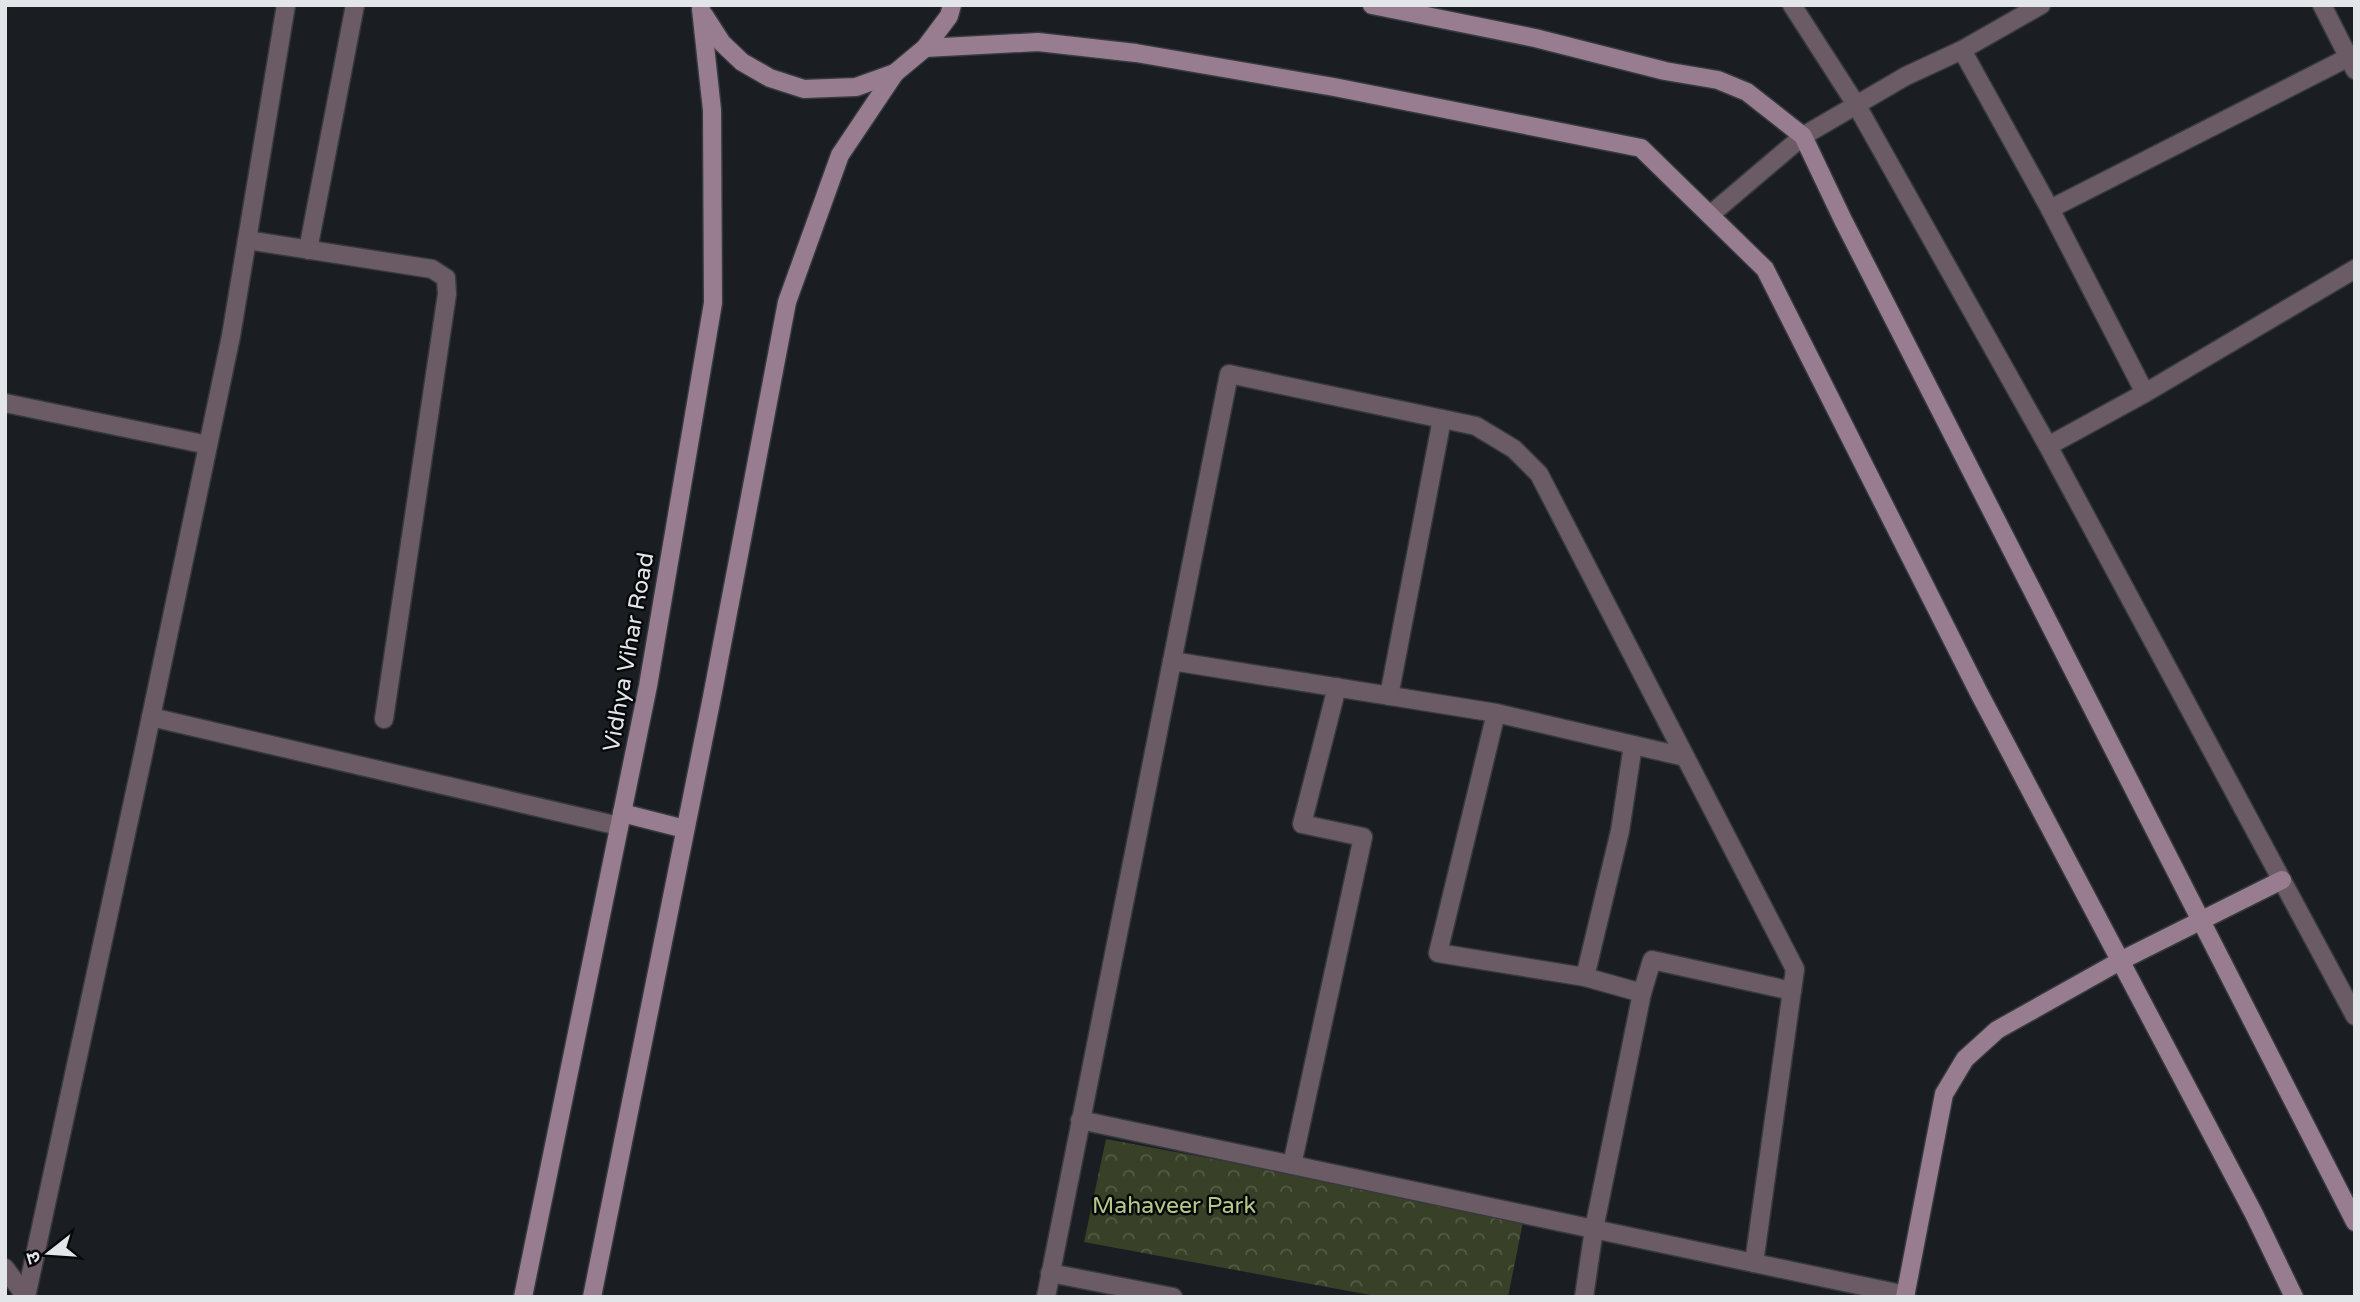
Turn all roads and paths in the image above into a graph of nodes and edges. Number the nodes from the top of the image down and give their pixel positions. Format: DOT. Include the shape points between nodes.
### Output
graph roads {
  1 [pos="286,5"];
  2 [pos="355,5"];
  3 [pos="952,5"];
  4 [pos="1372,5"];
  5 [pos="1792,5"];
  6 [pos="2041,5"];
  7 [pos="2322,5"];
  8 [pos="700,7"];
  9 [pos="925,48"];
  10 [pos="1962,50"];
  11 [pos="2353,60"];
  12 [pos="895,73"];
  13 [pos="1857,106"];
  14 [pos="1803,136"];
  15 [pos="2050,209"];
  16 [pos="1710,215"];
  17 [pos="247,240"];
  18 [pos="308,250"];
  19 [pos="2355,269"];
  20 [pos="2145,393"];
  21 [pos="5,403"];
  22 [pos="1442,419"];
  23 [pos="208,445"];
  24 [pos="2048,446"];
  25 [pos="1172,661"];
  26 [pos="1337,687"];
  27 [pos="1389,696"];
  28 [pos="1496,713"];
  29 [pos="152,717"];
  30 [pos="384,719"];
  31 [pos="1633,745"];
  32 [pos="1685,757"];
  33 [pos="621,819"];
  34 [pos="685,829"];
  35 [pos="2282,880"];
  36 [pos="2200,920"];
  37 [pos="2120,961"];
  38 [pos="1585,977"];
  39 [pos="1792,991"];
  40 [pos="1642,993"];
  41 [pos="2355,1016"];
  42 [pos="1080,1120"];
  43 [pos="1292,1165"];
  44 [pos="2355,1222"];
  45 [pos="1594,1229"];
  46 [pos="1754,1263"];
  47 [pos="5,1268"];
  48 [pos="1050,1273"];
  49 [pos="1905,1296"];
  50 [pos="26,1297"];
  51 [pos="523,1297"];
  52 [pos="592,1297"];
  53 [pos="1046,1297"];
  54 [pos="1173,1297"];
  55 [pos="1584,1297"];
  56 [pos="2294,1297"];
  1 -- 17 [label="street"];
  2 -- 18 [label="street"];
  3 -- 9 [label="street"];
  4 -- 14 [label="street" via="1718,80 1747,92"];
  5 -- 13 [label="street"];
  6 -- 10 [label="street"];
  7 -- 11 [label="street"];
  8 -- 12 [label="street" via="722,43 769,78 804,89 856,87"];
  8 -- 33 [label="street, Vidhya Vihar Road" via="712,110 713,303"];
  9 -- 12 [label="street"];
  9 -- 16 [label="street" via="1038,42 1136,53 1641,148"];
  10 -- 13 [label="street"];
  10 -- 15 [label="street"];
  11 -- 15 [label="street"];
  12 -- 34 [label="street" via="840,155 787,302"];
  13 -- 14 [label="street"];
  13 -- 24 [label="street"];
  14 -- 16 [label="street"];
  14 -- 36 [label="street"];
  15 -- 20 [label="street"];
  16 -- 37 [label="street" via="1765,269"];
  17 -- 18 [label="street"];
  17 -- 23 [label="street"];
  18 -- 30 [label="street" via="432,269 446,278"];
  19 -- 20 [label="street"];
  20 -- 24 [label="street"];
  21 -- 23 [label="street"];
  22 -- 25 [label="street" via="1229,374"];
  22 -- 27 [label="street"];
  22 -- 32 [label="street" via="1476,426 1514,449 1539,474"];
  23 -- 29 [label="street"];
  24 -- 35 [label="street"];
  25 -- 26 [label="street"];
  25 -- 42 [label="street"];
  26 -- 27 [label="street"];
  26 -- 43 [label="street" via="1302,824 1363,837"];
  27 -- 28 [label="street"];
  28 -- 31 [label="street"];
  28 -- 38 [label="street" via="1438,953"];
  29 -- 33 [label="street"];
  29 -- 50 [label="street"];
  31 -- 32 [label="street"];
  31 -- 38 [label="street" via="1620,831"];
  32 -- 39 [label="street" via="1795,969"];
  33 -- 34 [label="street"];
  33 -- 51 [label="street, Vidhya Vihar Road"];
  34 -- 52 [label="street"];
  35 -- 36 [label="street"];
  35 -- 41 [label="street"];
  36 -- 37 [label="street"];
  36 -- 44 [label="street"];
  37 -- 49 [label="street" via="1997,1030 1965,1059 1944,1094"];
  37 -- 56 [label="street"];
  38 -- 40 [label="street"];
  39 -- 40 [label="street" via="1652,960"];
  39 -- 46 [label="street"];
  40 -- 45 [label="street"];
  42 -- 43 [label="street"];
  42 -- 48 [label="street"];
  43 -- 45 [label="street"];
  45 -- 46 [label="street"];
  45 -- 55 [label="street"];
  46 -- 49 [label="street"];
  47 -- 50 [label="street"];
  48 -- 53 [label="street"];
  48 -- 54 [label="street"];
}
